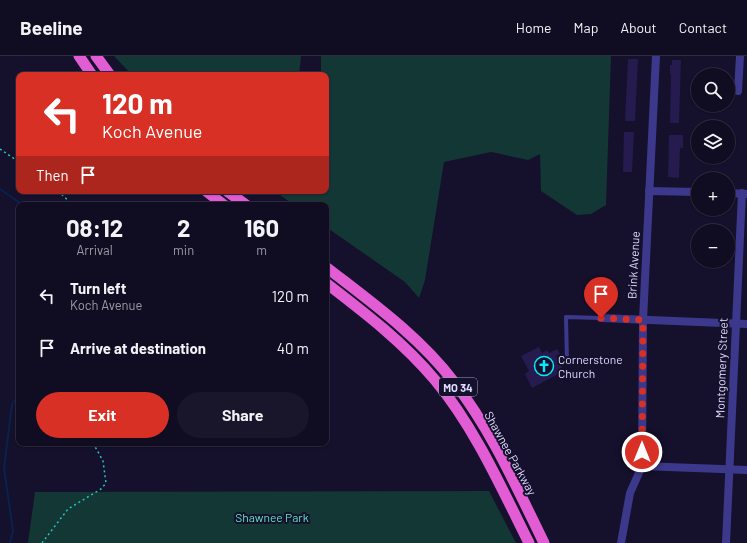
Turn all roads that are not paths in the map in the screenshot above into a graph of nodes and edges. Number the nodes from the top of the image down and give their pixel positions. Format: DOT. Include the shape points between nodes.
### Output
graph roads {
  1 [pos="79,56"];
  2 [pos="96,56"];
  3 [pos="656,56"];
  4 [pos="740,56"];
  5 [pos="90,72"];
  6 [pos="108,72"];
  7 [pos="738,91"];
  8 [pos="649,191"];
  9 [pos="691,192"];
  10 [pos="744,193"];
  11 [pos="210,194"];
  12 [pos="231,194"];
  13 [pos="220,202"];
  14 [pos="242,202"];
  15 [pos="329,269"];
  16 [pos="329,285"];
  17 [pos="601,318"];
  18 [pos="643,320"];
  19 [pos="735,323"];
  20 [pos="747,324"];
  21 [pos="567,363"];
  22 [pos="642,466"];
  23 [pos="730,470"];
  24 [pos="747,470"];
  25 [pos="529,543"];
  26 [pos="544,543"];
  27 [pos="621,543"];
  28 [pos="726,543"];
  1 -- 5 [label="highway"];
  2 -- 6 [label="highway"];
  3 -- 8 [label="street, Brink Avenue"];
  4 -- 7 [label="street"];
  8 -- 9 [label="street"];
  8 -- 18 [label="street, Brink Avenue"];
  10 -- 19 [label="street, Montgomery Street"];
  11 -- 13 [label="highway"];
  12 -- 14 [label="highway"];
  15 -- 26 [label="highway, Shawnee Parkway / MO 34" via="417,341 454,382 488,432"];
  16 -- 25 [label="highway, Shawnee Parkway / MO 34" via="392,336 435,380 482,450"];
  17 -- 18 [label="street"];
  17 -- 21 [label="lane" via="566,316"];
  18 -- 19 [label="street"];
  18 -- 22 [label="street, Brink Avenue"];
  19 -- 20 [label="street"];
  19 -- 23 [label="street, Montgomery Street"];
  22 -- 23 [label="street"];
  22 -- 27 [label="street, Brink Avenue" via="630,493"];
  23 -- 24 [label="street"];
  23 -- 28 [label="street, Montgomery Street"];
}
